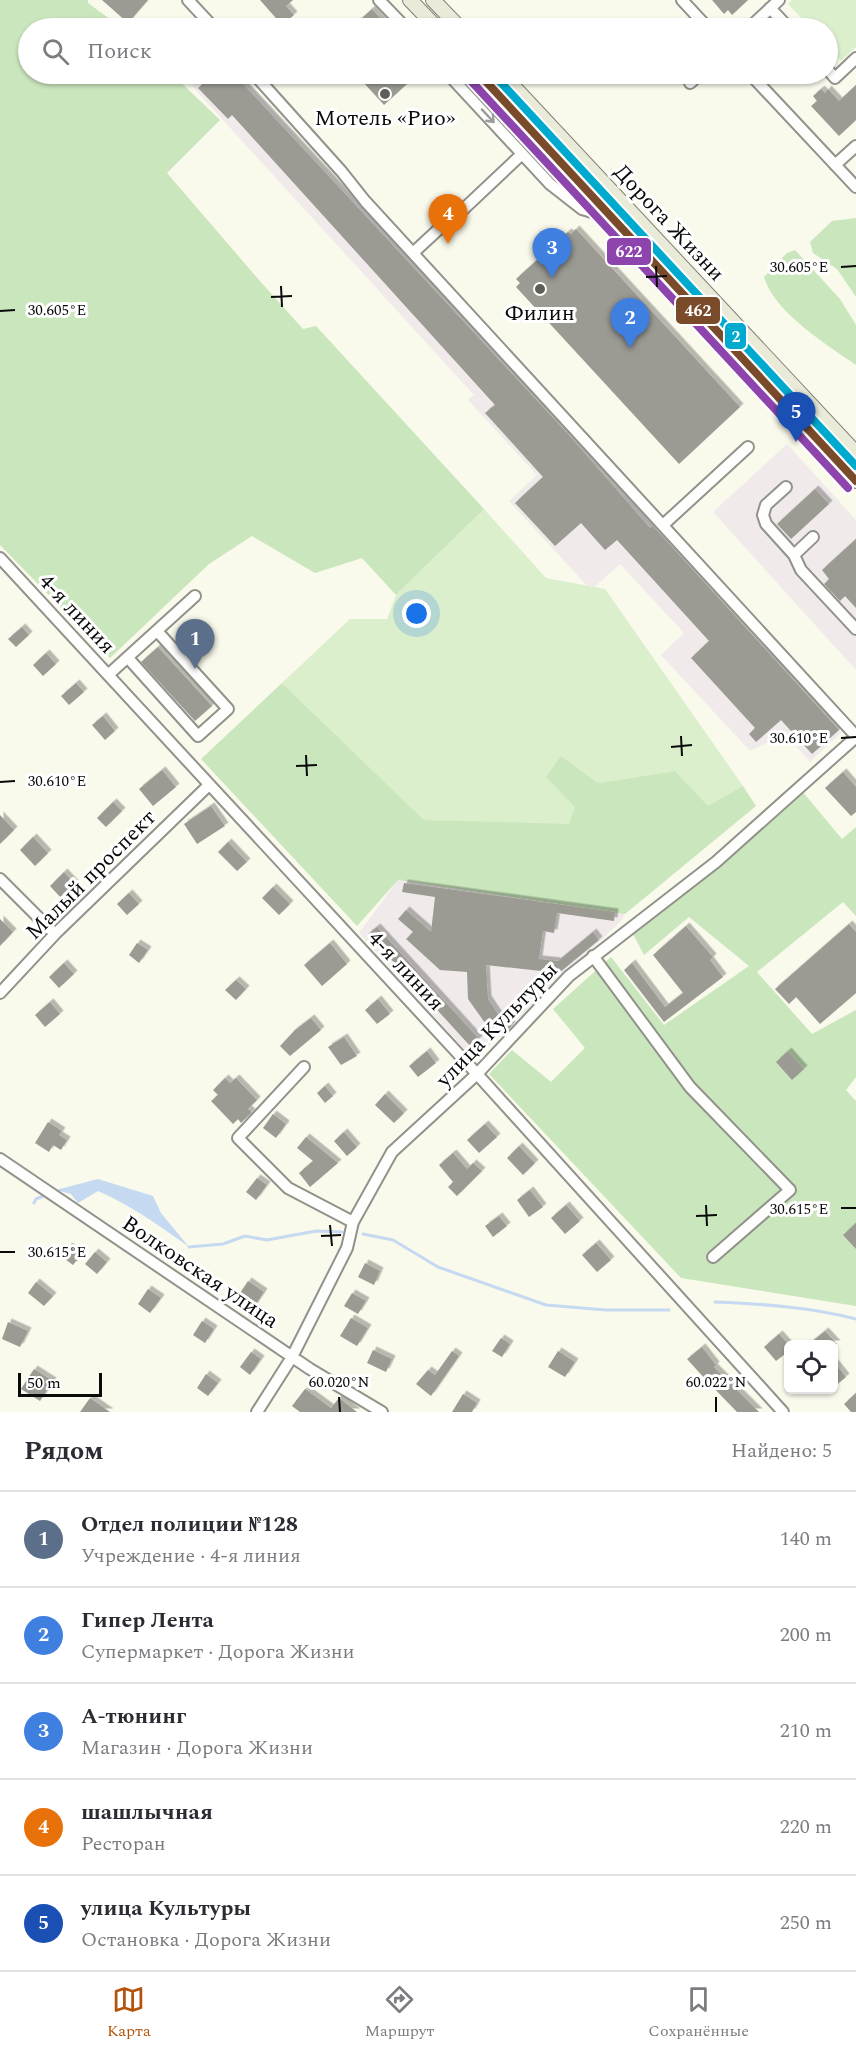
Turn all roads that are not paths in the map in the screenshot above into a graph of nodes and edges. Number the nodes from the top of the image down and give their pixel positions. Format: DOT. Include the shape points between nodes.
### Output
graph roads {
  1 [pos="188,0"];
  2 [pos="379,0"];
  3 [pos="410,0"];
  4 [pos="433,0"];
  5 [pos="682,0"];
  6 [pos="779,0"];
  7 [pos="770,8"];
  8 [pos="205,18"];
  9 [pos="396,18"];
  10 [pos="427,18"];
  11 [pos="450,18"];
  12 [pos="699,18"];
  13 [pos="759,18"];
  14 [pos="780,18"];
  15 [pos="856,58"];
  16 [pos="838,75"];
  17 [pos="263,84"];
  18 [pos="457,84"];
  19 [pos="488,84"];
  20 [pos="511,84"];
  21 [pos="759,84"];
  22 [pos="856,146"];
  23 [pos="522,153"];
  24 [pos="835,165"];
  25 [pos="856,187"];
  26 [pos="613,219"];
  27 [pos="413,253"];
  28 [pos="748,447"];
  29 [pos="856,453"];
  30 [pos="856,481"];
  31 [pos="786,487"];
  32 [pos="663,525"];
  33 [pos="813,537"];
  34 [pos="794,555"];
  35 [pos="0,558"];
  36 [pos="195,596"];
  37 [pos="856,629"];
  38 [pos="157,631"];
  39 [pos="128,658"];
  40 [pos="108,675"];
  41 [pos="856,736"];
  42 [pos="209,785"];
  43 [pos="0,879"];
  44 [pos="55,934"];
  45 [pos="593,956"];
  46 [pos="0,993"];
  47 [pos="304,1067"];
  48 [pos="477,1074"];
  49 [pos="0,1159"];
  50 [pos="353,1222"];
  51 [pos="713,1257"];
  52 [pos="292,1357"];
  53 [pos="257,1412"];
  54 [pos="382,1412"];
  55 [pos="783,1412"];
  1 -- 8 [label="street"];
  2 -- 9 [label="street"];
  3 -- 10 [label="main road"];
  4 -- 11 [label="main road"];
  5 -- 12 [label="street"];
  6 -- 7 [label="street"];
  7 -- 13 [label="street"];
  7 -- 14 [label="street"];
  15 -- 16 [label="street"];
  17 -- 27 [label="street"];
  18 -- 23 [label="street, one-way"];
  19 -- 26 [label="main road, Дорога Жизни"];
  20 -- 29 [label="main road, Дорога Жизни"];
  21 -- 24 [label="street"];
  22 -- 24 [label="street"];
  23 -- 26 [label="street" via="569,200 582,209"];
  23 -- 27 [label="street"];
  24 -- 25 [label="street"];
  26 -- 30 [label="main road, Дорога Жизни"];
  27 -- 32 [label="street"];
  28 -- 32 [label="street"];
  31 -- 34 [label="street" via="766,505 763,515 766,524"];
  32 -- 41 [label="street"];
  33 -- 34 [label="street"];
  34 -- 37 [label="street" via="801,570"];
  35 -- 40 [label="street, 4-я линия"];
  36 -- 38 [label="street"];
  38 -- 39 [label="street"];
  38 -- 39 [label="street" via="228,709 198,736"];
  39 -- 40 [label="street"];
  40 -- 42 [label="street, 4-я линия"];
  41 -- 45 [label="street, улица Культуры" via="716,862"];
  42 -- 44 [label="street, Малый проспект"];
  42 -- 48 [label="street, 4-я линия"];
  43 -- 44 [label="street"];
  44 -- 46 [label="street, Малый проспект"];
  45 -- 48 [label="street, улица Культуры" via="569,976"];
  45 -- 51 [label="street" via="690,1087 790,1190"];
  47 -- 50 [label="street" via="238,1138 288,1188"];
  48 -- 50 [label="street, улица Культуры" via="392,1152"];
  48 -- 55 [label="street, 4-я линия"];
  49 -- 52 [label="street, Волковская улица"];
  50 -- 52 [label="street, улица Культуры" via="347,1248"];
  52 -- 53 [label="street, улица Культуры"];
  52 -- 54 [label="street, Волковская улица"];
}
